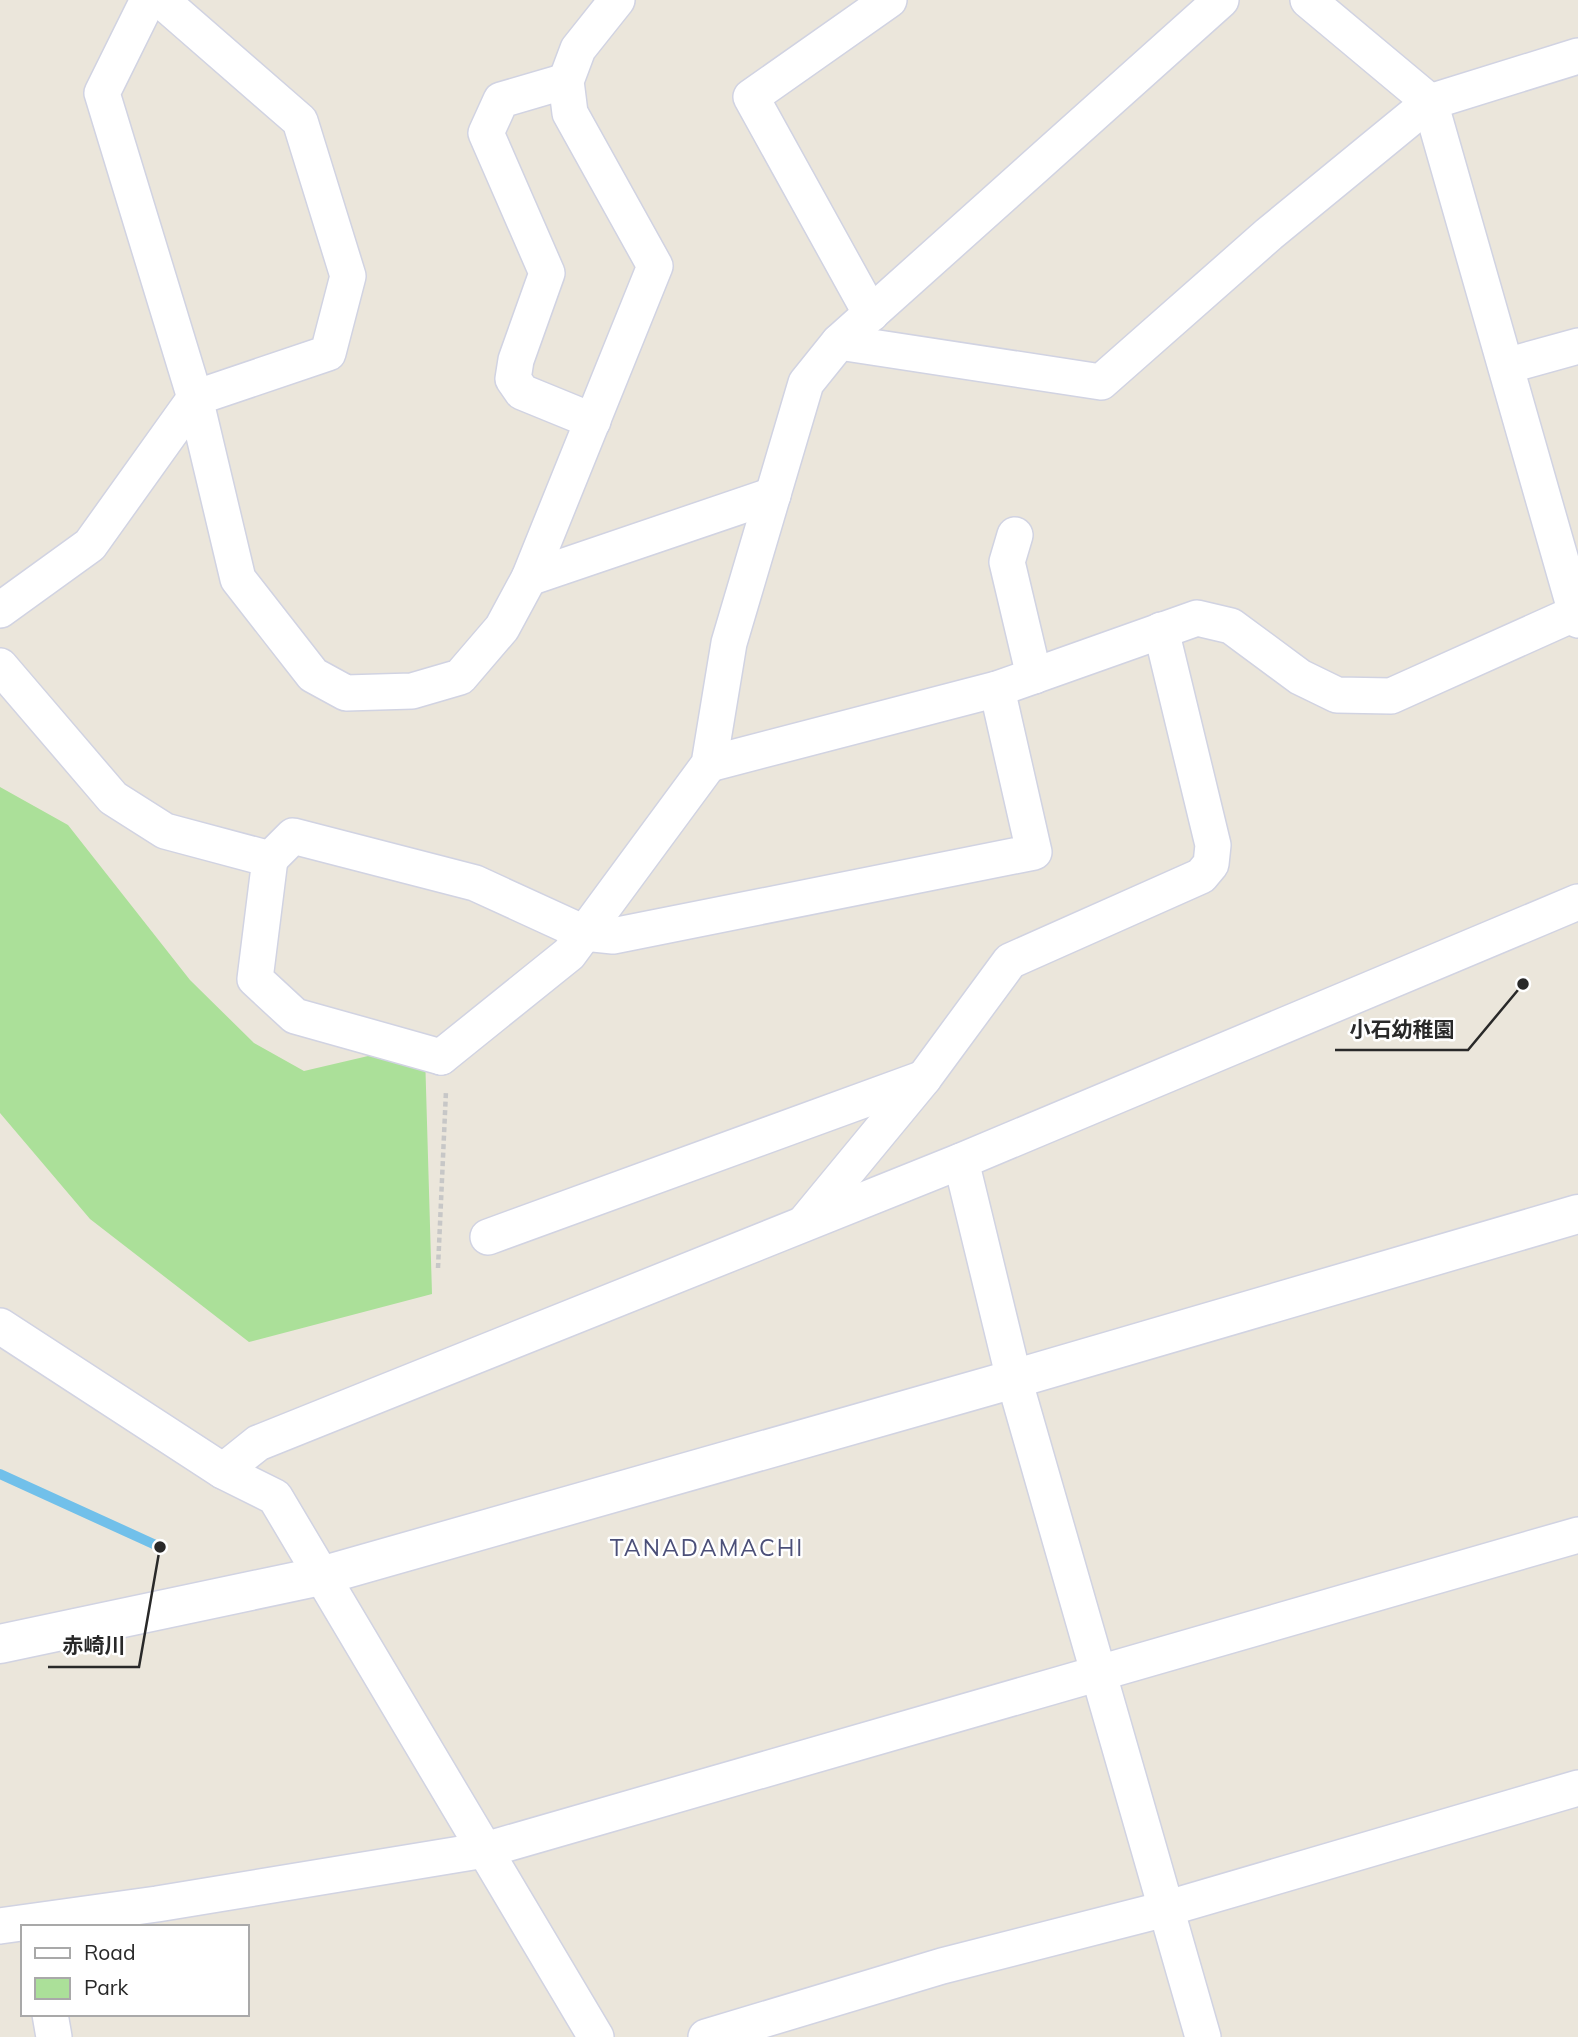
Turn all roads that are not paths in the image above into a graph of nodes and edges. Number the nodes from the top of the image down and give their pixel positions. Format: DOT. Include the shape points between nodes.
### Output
graph roads {
  1 [pos="148,0"];
  2 [pos="162,0"];
  3 [pos="617,0"];
  4 [pos="889,0"];
  5 [pos="1221,0"];
  6 [pos="1308,0"];
  7 [pos="1578,56"];
  8 [pos="566,81"];
  9 [pos="1430,102"];
  10 [pos="871,314"];
  11 [pos="839,342"];
  12 [pos="1578,346"];
  13 [pos="1506,366"];
  14 [pos="195,398"];
  15 [pos="593,421"];
  16 [pos="773,495"];
  17 [pos="1015,535"];
  18 [pos="530,578"];
  19 [pos="0,610"];
  20 [pos="1577,615"];
  21 [pos="1161,630"];
  22 [pos="0,666"];
  23 [pos="1034,676"];
  24 [pos="997,689"];
  25 [pos="709,764"];
  26 [pos="270,859"];
  27 [pos="1578,902"];
  28 [pos="584,933"];
  29 [pos="924,1079"];
  30 [pos="961,1161"];
  31 [pos="1578,1214"];
  32 [pos="804,1224"];
  33 [pos="488,1237"];
  34 [pos="0,1326"];
  35 [pos="1014,1379"];
  36 [pos="223,1471"];
  37 [pos="1578,1535"];
  38 [pos="321,1576"];
  39 [pos="0,1644"];
  40 [pos="1097,1673"];
  41 [pos="1578,1788"];
  42 [pos="485,1850"];
  43 [pos="1165,1909"];
  44 [pos="22,1925"];
  45 [pos="50,2016"];
  46 [pos="54,2037"];
  47 [pos="596,2037"];
  48 [pos="706,2037"];
  49 [pos="1203,2037"];
  1 -- 14 [label="street" via="102,93"];
  2 -- 14 [label="street" via="300,121 348,276 328,353"];
  3 -- 8 [label="street" via="578,49"];
  4 -- 10 [label="street" via="751,97"];
  5 -- 10 [label="street"];
  6 -- 9 [label="street"];
  7 -- 9 [label="street"];
  8 -- 15 [label="street" via="570,113 655,266"];
  8 -- 15 [label="street" via="501,100 486,132 547,273 513,379 522,392"];
  9 -- 11 [label="street" via="1269,234 1101,382"];
  9 -- 13 [label="street"];
  10 -- 11 [label="street"];
  11 -- 16 [label="street" via="806,383"];
  12 -- 13 [label="street"];
  13 -- 20 [label="street"];
  14 -- 18 [label="street" via="237,579 313,675 346,693 412,691 460,677 502,628"];
  14 -- 19 [label="street" via="90,545"];
  15 -- 18 [label="street"];
  16 -- 18 [label="street"];
  16 -- 25 [label="street" via="729,643"];
  17 -- 23 [label="street" via="1007,562"];
  20 -- 21 [label="street" via="1391,696 1337,695 1300,677 1231,626 1197,618"];
  21 -- 23 [label="street"];
  21 -- 29 [label="street" via="1213,845 1210,864 1201,876 1010,961"];
  22 -- 26 [label="street" via="113,798 164,831"];
  23 -- 24 [label="street"];
  24 -- 25 [label="street"];
  24 -- 28 [label="street" via="1034,852 613,936"];
  25 -- 28 [label="street"];
  26 -- 28 [label="street" via="293,836 475,883"];
  26 -- 28 [label="street" via="255,979 295,1016 444,1065 569,954"];
  27 -- 30 [label="street"];
  29 -- 32 [label="street"];
  29 -- 33 [label="street"];
  30 -- 32 [label="street"];
  30 -- 35 [label="street"];
  31 -- 35 [label="street"];
  32 -- 36 [label="street" via="258,1443"];
  34 -- 36 [label="street"];
  35 -- 38 [label="street"];
  35 -- 40 [label="street"];
  36 -- 38 [label="street" via="275,1497"];
  37 -- 40 [label="street"];
  38 -- 39 [label="street"];
  38 -- 42 [label="street"];
  40 -- 42 [label="street"];
  40 -- 43 [label="street"];
  41 -- 43 [label="street"];
  42 -- 44 [label="street"];
  42 -- 47 [label="street"];
  43 -- 48 [label="street" via="942,1966"];
  43 -- 49 [label="street"];
  45 -- 46 [label="street"];
}
